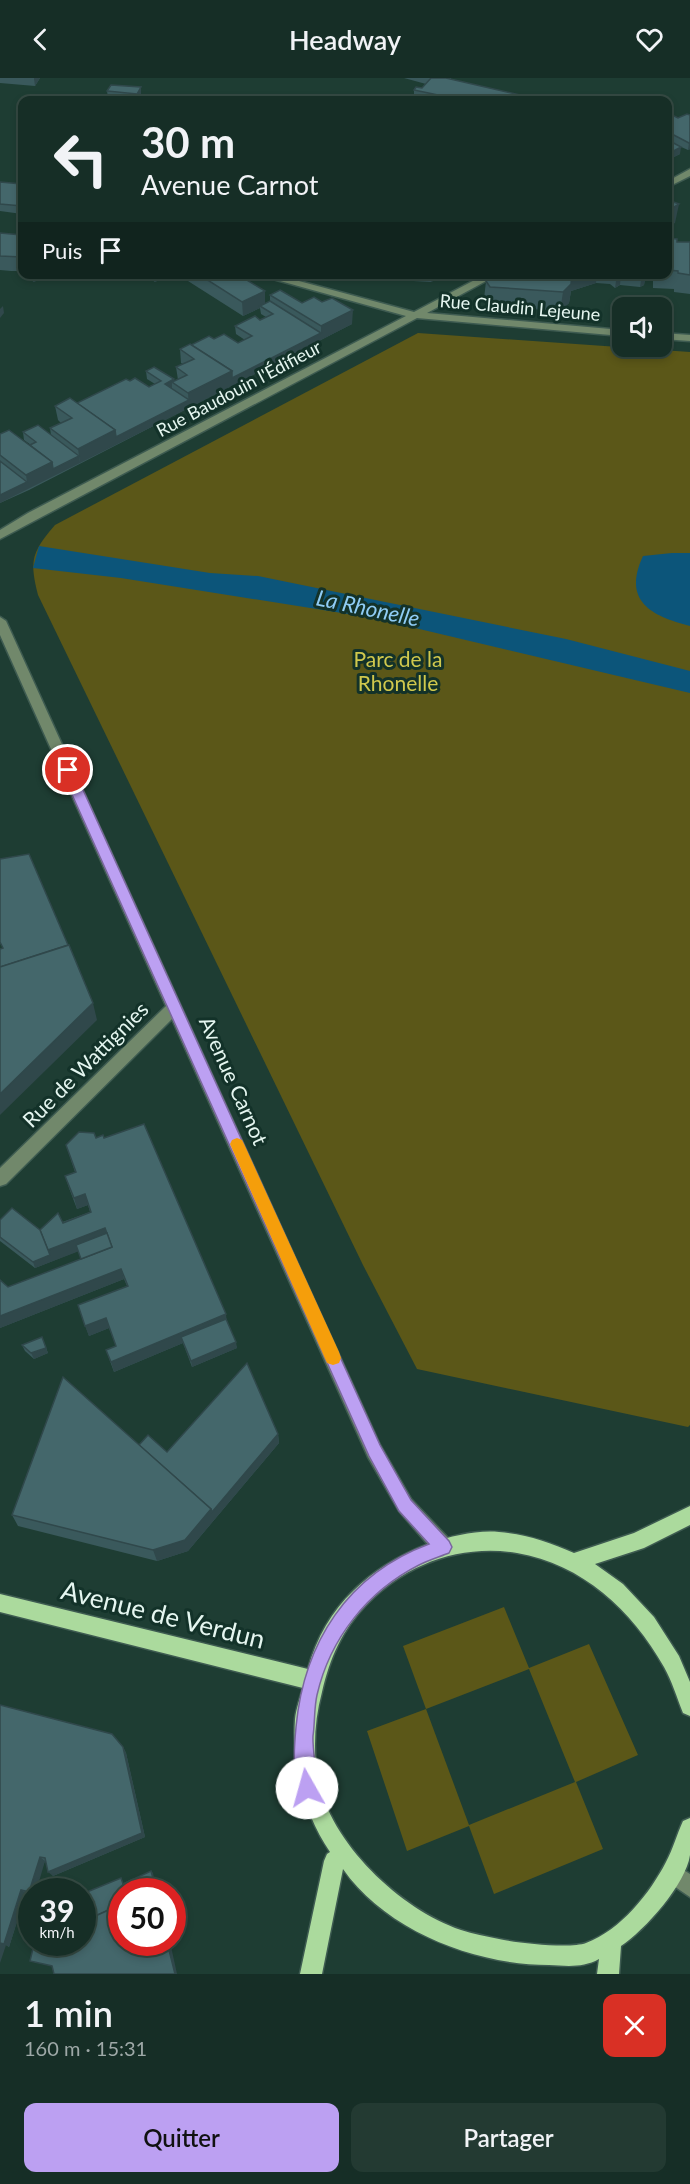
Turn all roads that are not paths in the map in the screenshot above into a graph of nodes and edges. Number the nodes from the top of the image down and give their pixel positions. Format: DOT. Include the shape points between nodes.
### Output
graph roads {
  1 [pos="690,172"];
  2 [pos="672,182"];
  3 [pos="279,279"];
  4 [pos="484,279"];
  5 [pos="415,315"];
  6 [pos="612,332"];
  7 [pos="672,337"];
  8 [pos="690,338"];
  9 [pos="0,535"];
  10 [pos="0,621"];
  11 [pos="175,1007"];
  12 [pos="0,1179"];
  13 [pos="690,1515"];
  14 [pos="443,1547"];
  15 [pos="574,1562"];
  16 [pos="0,1603"];
  17 [pos="312,1680"];
  18 [pos="690,1706"];
  19 [pos="690,1827"];
  20 [pos="334,1861"];
  21 [pos="672,1873"];
  22 [pos="690,1887"];
  23 [pos="396,1931"];
  24 [pos="611,1941"];
  25 [pos="499,1970"];
  26 [pos="311,1974"];
  27 [pos="608,1974"];
  1 -- 2 [label="street"];
  3 -- 5 [label="street, Rue Claudin Lejeune"];
  4 -- 5 [label="street, Rue Baudouin l'Édifieur"];
  5 -- 6 [label="street, Rue Claudin Lejeune"];
  5 -- 9 [label="street, Rue Baudouin l'Édifieur"];
  7 -- 8 [label="street"];
  10 -- 11 [label="street, Avenue Carnot"];
  11 -- 12 [label="street, Rue de Wattignies"];
  11 -- 14 [label="street, Avenue Carnot" via="375,1451 405,1505"];
  13 -- 15 [label="main road" via="637,1541"];
  14 -- 15 [label="main road" via="509,1542 542,1549"];
  14 -- 17 [label="main road" via="401,1565 363,1594 333,1633"];
  15 -- 18 [label="main road" via="603,1579 642,1615 672,1659"];
  16 -- 17 [label="main road, Avenue de Verdun"];
  17 -- 20 [label="main road" via="304,1724 304,1770 318,1826"];
  19 -- 21 [label="main road"];
  20 -- 23 [label="main road" via="358,1896"];
  20 -- 26 [label="main road"];
  21 -- 22 [label="street"];
  21 -- 24 [label="main road" via="651,1904"];
  24 -- 25 [label="main road" via="594,1951 538,1969"];
  24 -- 27 [label="main road"];
}
